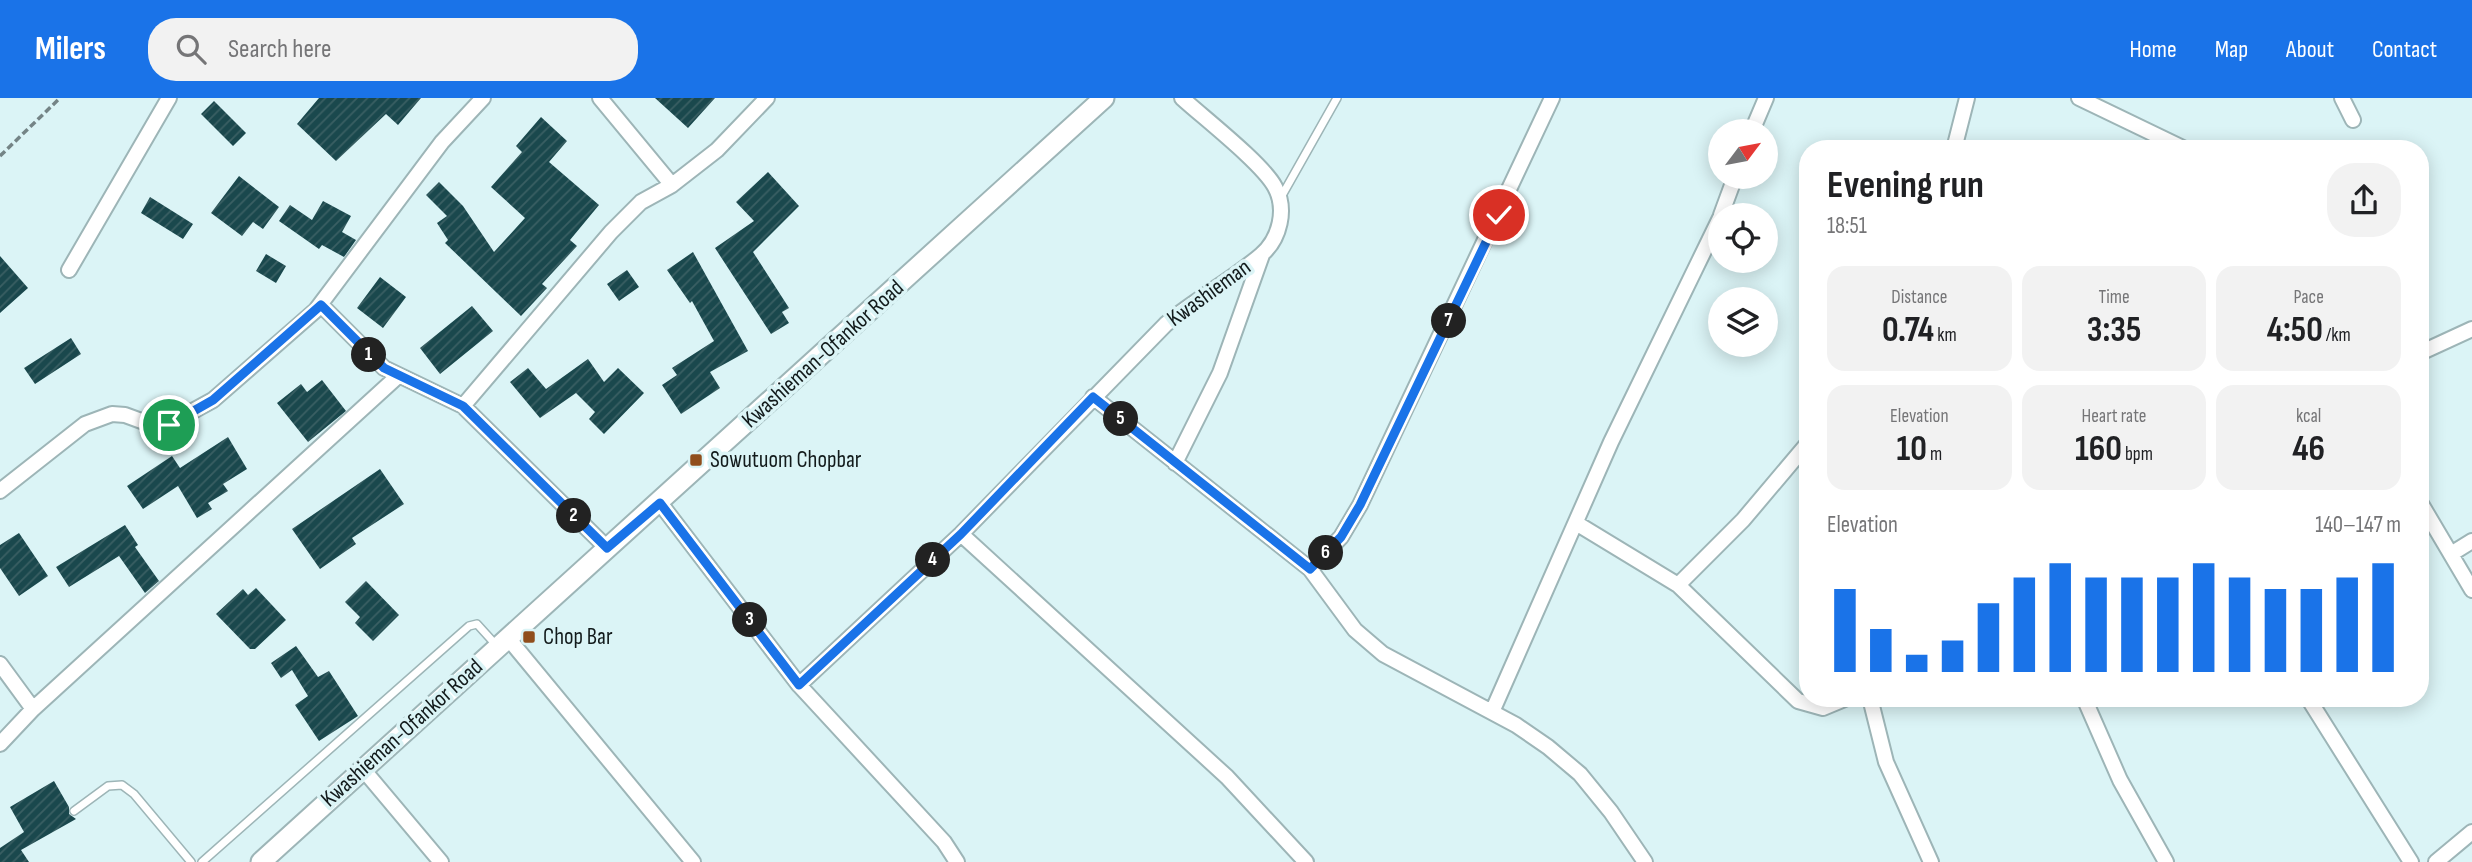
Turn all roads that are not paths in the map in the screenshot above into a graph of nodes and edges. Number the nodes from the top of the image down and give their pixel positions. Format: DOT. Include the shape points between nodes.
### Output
graph roads {
  1 [pos="169,98"];
  2 [pos="483,98"];
  3 [pos="600,98"];
  4 [pos="767,98"];
  5 [pos="1104,98"];
  6 [pos="1182,98"];
  7 [pos="1337,98"];
  8 [pos="1552,98"];
  9 [pos="1766,98"];
  10 [pos="1967,98"];
  11 [pos="2079,98"];
  12 [pos="2342,98"];
  13 [pos="1757,119"];
  14 [pos="2353,120"];
  15 [pos="1956,140"];
  16 [pos="2166,140"];
  17 [pos="672,185"];
  18 [pos="1280,200"];
  19 [pos="1708,244"];
  20 [pos="1262,255"];
  21 [pos="69,270"];
  22 [pos="321,305"];
  23 [pos="2472,329"];
  24 [pos="2429,349"];
  25 [pos="398,376"];
  26 [pos="1093,397"];
  27 [pos="463,406"];
  28 [pos="1799,454"];
  29 [pos="1175,463"];
  30 [pos="0,491"];
  31 [pos="660,503"];
  32 [pos="2429,517"];
  33 [pos="1576,523"];
  34 [pos="961,534"];
  35 [pos="2472,541"];
  36 [pos="607,548"];
  37 [pos="2451,554"];
  38 [pos="1310,569"];
  39 [pos="1678,585"];
  40 [pos="2472,590"];
  41 [pos="503,642"];
  42 [pos="0,664"];
  43 [pos="799,685"];
  44 [pos="1799,701"];
  45 [pos="1872,707"];
  46 [pos="2088,707"];
  47 [pos="2314,707"];
  48 [pos="33,709"];
  49 [pos="1492,712"];
  50 [pos="0,744"];
  51 [pos="362,768"];
  52 [pos="74,811"];
  53 [pos="2472,832"];
  54 [pos="191,862"];
  55 [pos="202,862"];
  56 [pos="261,862"];
  57 [pos="441,862"];
  58 [pos="693,862"];
  59 [pos="957,862"];
  60 [pos="1306,862"];
  61 [pos="1645,862"];
  62 [pos="1931,862"];
  63 [pos="2166,862"];
  64 [pos="2411,862"];
  65 [pos="2436,862"];
  1 -- 21 [label="street"];
  2 -- 22 [label="street" via="442,142"];
  3 -- 17 [label="street"];
  4 -- 17 [label="street" via="717,150"];
  5 -- 31 [label="main road, Kwashieman-Ofankor Road"];
  6 -- 18 [label="street" via="1265,174"];
  7 -- 18 [label="lane"];
  8 -- 38 [label="street" via="1360,505 1341,537"];
  9 -- 13 [label="street"];
  10 -- 15 [label="street"];
  11 -- 16 [label="street"];
  12 -- 14 [label="street"];
  17 -- 27 [label="street" via="641,202 611,232"];
  18 -- 20 [label="street, Kwashieman" via="1279,226"];
  19 -- 33 [label="street"];
  20 -- 26 [label="street, Kwashieman" via="1166,324"];
  20 -- 29 [label="street" via="1220,373"];
  22 -- 25 [label="street" via="371,357"];
  22 -- 30 [label="street" via="198,411 169,425 155,426 125,415 100,417"];
  23 -- 24 [label="street"];
  25 -- 27 [label="street"];
  25 -- 48 [label="street"];
  26 -- 29 [label="street"];
  26 -- 34 [label="street, Kwashieman"];
  27 -- 36 [label="street"];
  28 -- 39 [label="street" via="1743,520"];
  29 -- 38 [label="street"];
  31 -- 36 [label="main road, Kwashieman-Ofankor Road"];
  31 -- 43 [label="street"];
  32 -- 37 [label="street"];
  33 -- 39 [label="street"];
  33 -- 49 [label="street"];
  34 -- 43 [label="street, Kwashieman"];
  34 -- 60 [label="street" via="1227,777"];
  35 -- 37 [label="street"];
  36 -- 41 [label="main road, Kwashieman-Ofankor Road"];
  37 -- 40 [label="street"];
  38 -- 49 [label="street" via="1355,630 1383,654"];
  39 -- 44 [label="street"];
  41 -- 51 [label="main road, Kwashieman-Ofankor Road"];
  41 -- 55 [label="lane" via="477,624 469,626"];
  41 -- 58 [label="street"];
  42 -- 48 [label="street"];
  43 -- 59 [label="street" via="944,842"];
  45 -- 62 [label="street" via="1886,762"];
  46 -- 63 [label="street" via="2120,780"];
  47 -- 64 [label="street"];
  48 -- 50 [label="street"];
  49 -- 61 [label="street" via="1548,747 1580,774"];
  51 -- 56 [label="main road, Kwashieman-Ofankor Road"];
  51 -- 57 [label="street"];
  52 -- 54 [label="lane" via="108,786 122,785"];
  53 -- 65 [label="street"];
}
